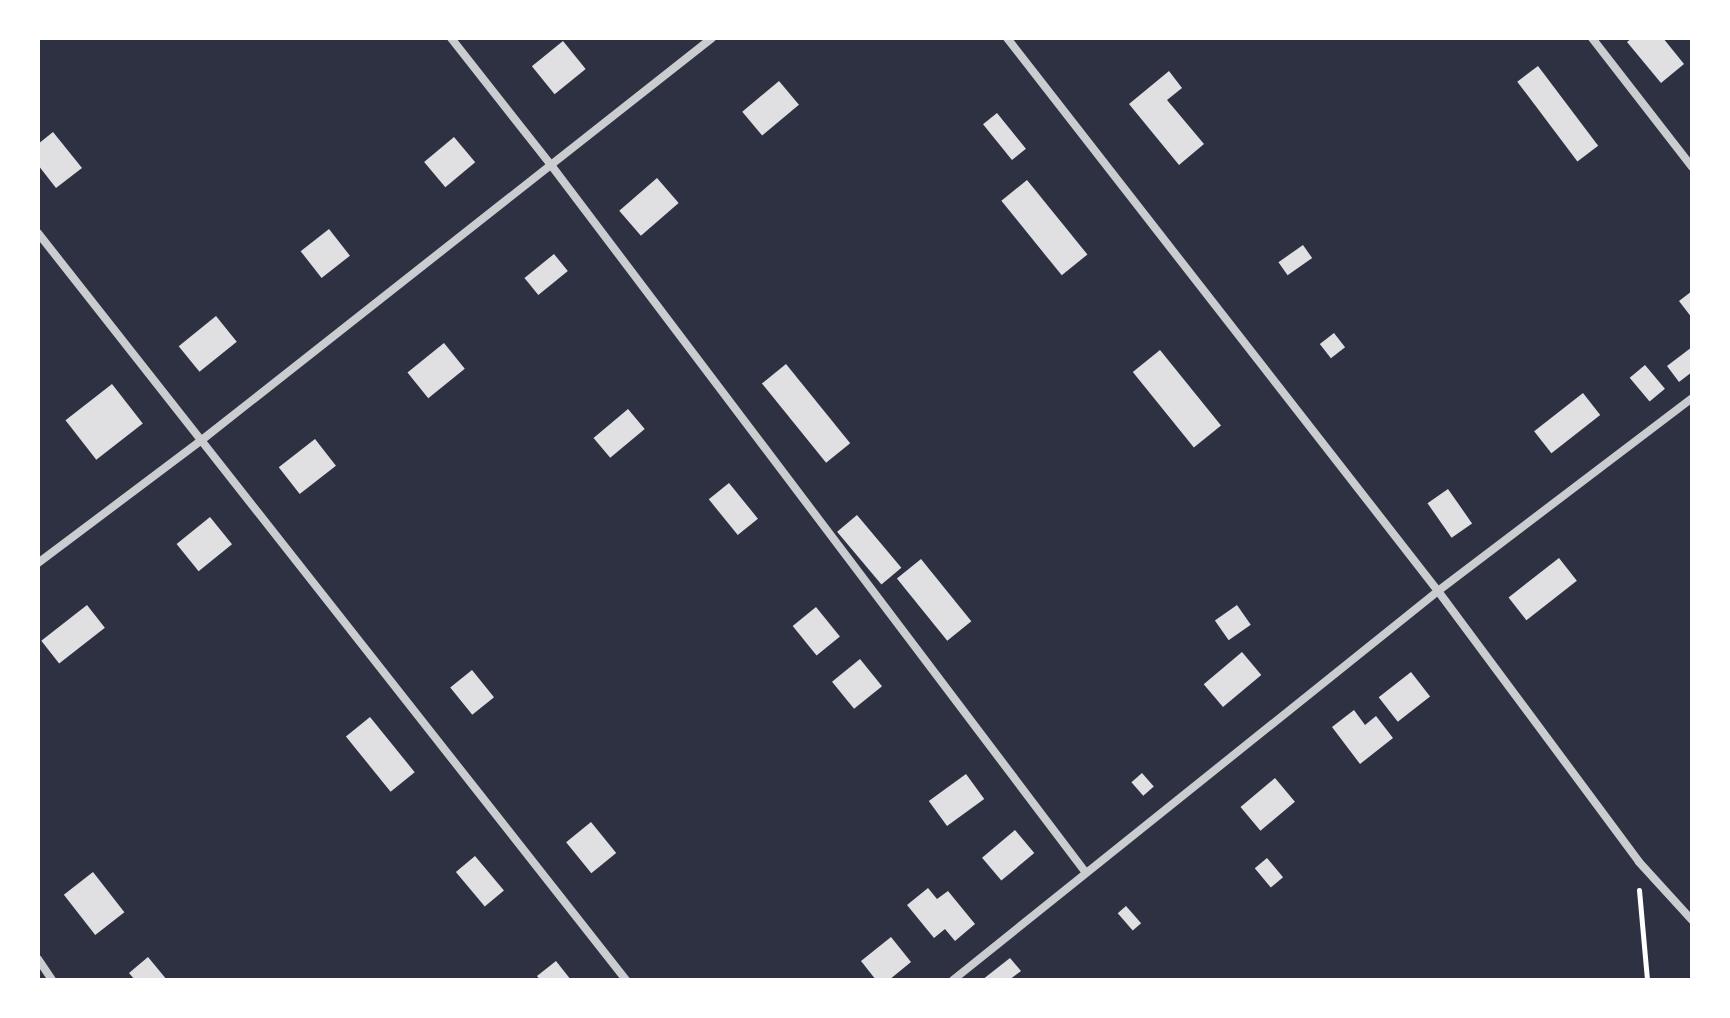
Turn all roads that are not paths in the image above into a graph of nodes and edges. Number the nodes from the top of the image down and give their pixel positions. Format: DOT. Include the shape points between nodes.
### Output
graph roads {
  1 [pos="451,38"];
  2 [pos="712,38"];
  3 [pos="1007,38"];
  4 [pos="1592,38"];
  5 [pos="551,165"];
  6 [pos="1692,167"];
  7 [pos="38,233"];
  8 [pos="1692,398"];
  9 [pos="203,439"];
  10 [pos="38,563"];
  11 [pos="1438,591"];
  12 [pos="1086,873"];
  13 [pos="1692,920"];
  14 [pos="38,959"];
  15 [pos="52,980"];
  16 [pos="626,980"];
  17 [pos="953,980"];
  1 -- 5 [label="street"];
  2 -- 5 [label="street"];
  3 -- 11 [label="street"];
  4 -- 6 [label="street"];
  5 -- 9 [label="street"];
  5 -- 12 [label="street"];
  7 -- 9 [label="street"];
  8 -- 11 [label="street"];
  9 -- 10 [label="street"];
  9 -- 16 [label="street"];
  11 -- 12 [label="street"];
  11 -- 13 [label="street" via="1639,862"];
  12 -- 17 [label="street"];
  14 -- 15 [label="street"];
}
